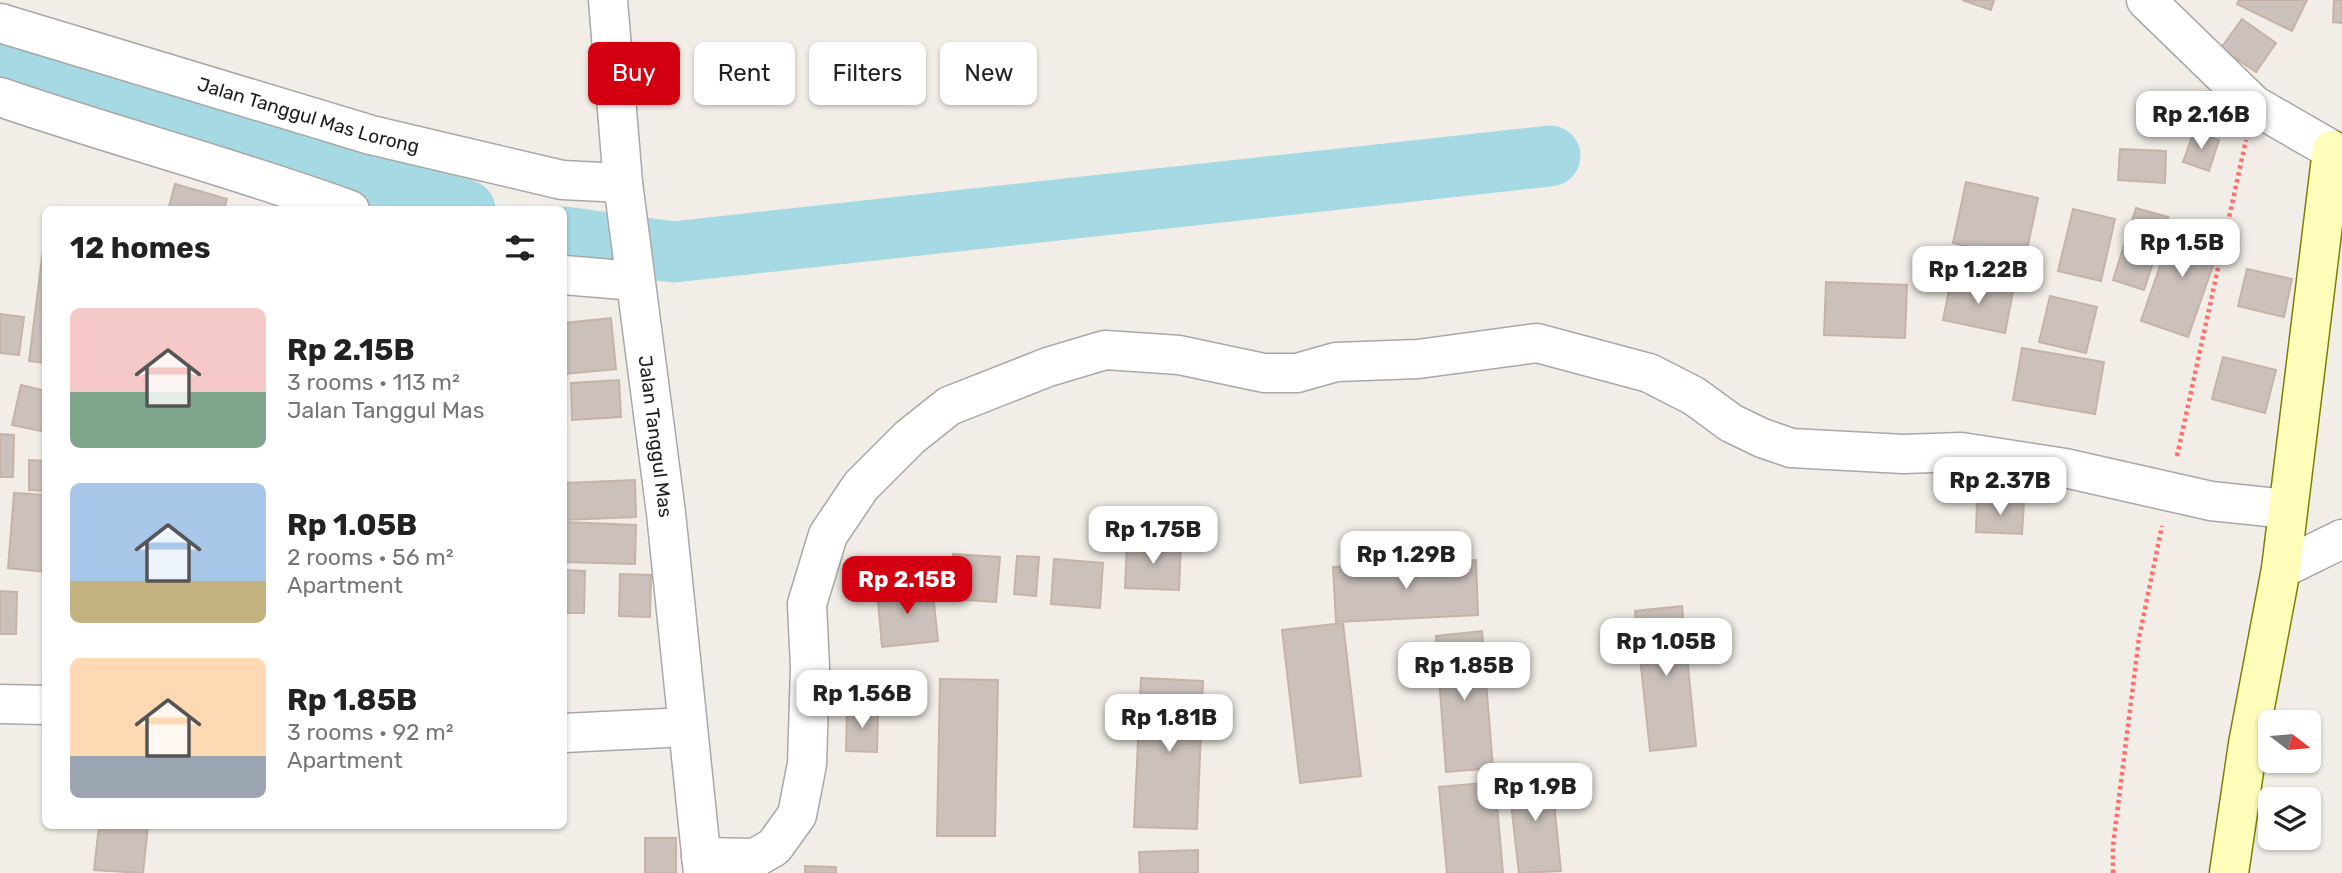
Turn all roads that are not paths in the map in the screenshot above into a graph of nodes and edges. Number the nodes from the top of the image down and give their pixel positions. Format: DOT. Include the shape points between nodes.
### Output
graph roads {
  1 [pos="608,0"];
  2 [pos="2146,0"];
  3 [pos="0,23"];
  4 [pos="0,97"];
  5 [pos="2337,153"];
  6 [pos="623,183"];
  7 [pos="339,206"];
  8 [pos="567,275"];
  9 [pos="635,281"];
  10 [pos="2288,509"];
  11 [pos="2342,539"];
  12 [pos="2281,569"];
  13 [pos="0,704"];
  14 [pos="42,705"];
  15 [pos="687,727"];
  16 [pos="567,733"];
  17 [pos="702,865"];
  18 [pos="2229,873"];
  1 -- 6 [label="street, Jalan Tanggul Mas"];
  2 -- 5 [label="street" via="2254,105"];
  3 -- 6 [label="street, Jalan Tanggul Mas Lorong" via="371,135 562,180"];
  4 -- 7 [label="street"];
  5 -- 10 [label="street"];
  6 -- 9 [label="street, Jalan Tanggul Mas"];
  8 -- 9 [label="street"];
  9 -- 15 [label="street, Jalan Tanggul Mas" via="666,513"];
  10 -- 12 [label="street"];
  10 -- 17 [label="street" via="2211,500 2065,468 1961,452 1791,448 1731,423 1694,396 1649,373 1536,343 1418,359 1336,362 1297,373 1264,373 1179,355 1105,350 949,406 910,436 861,486 828,535 807,604 807,764 797,815 774,847 755,858"];
  11 -- 12 [label="street"];
  12 -- 18 [label="street"];
  13 -- 14 [label="street"];
  15 -- 16 [label="street"];
  15 -- 17 [label="street, Jalan Tanggul Mas"];
}
